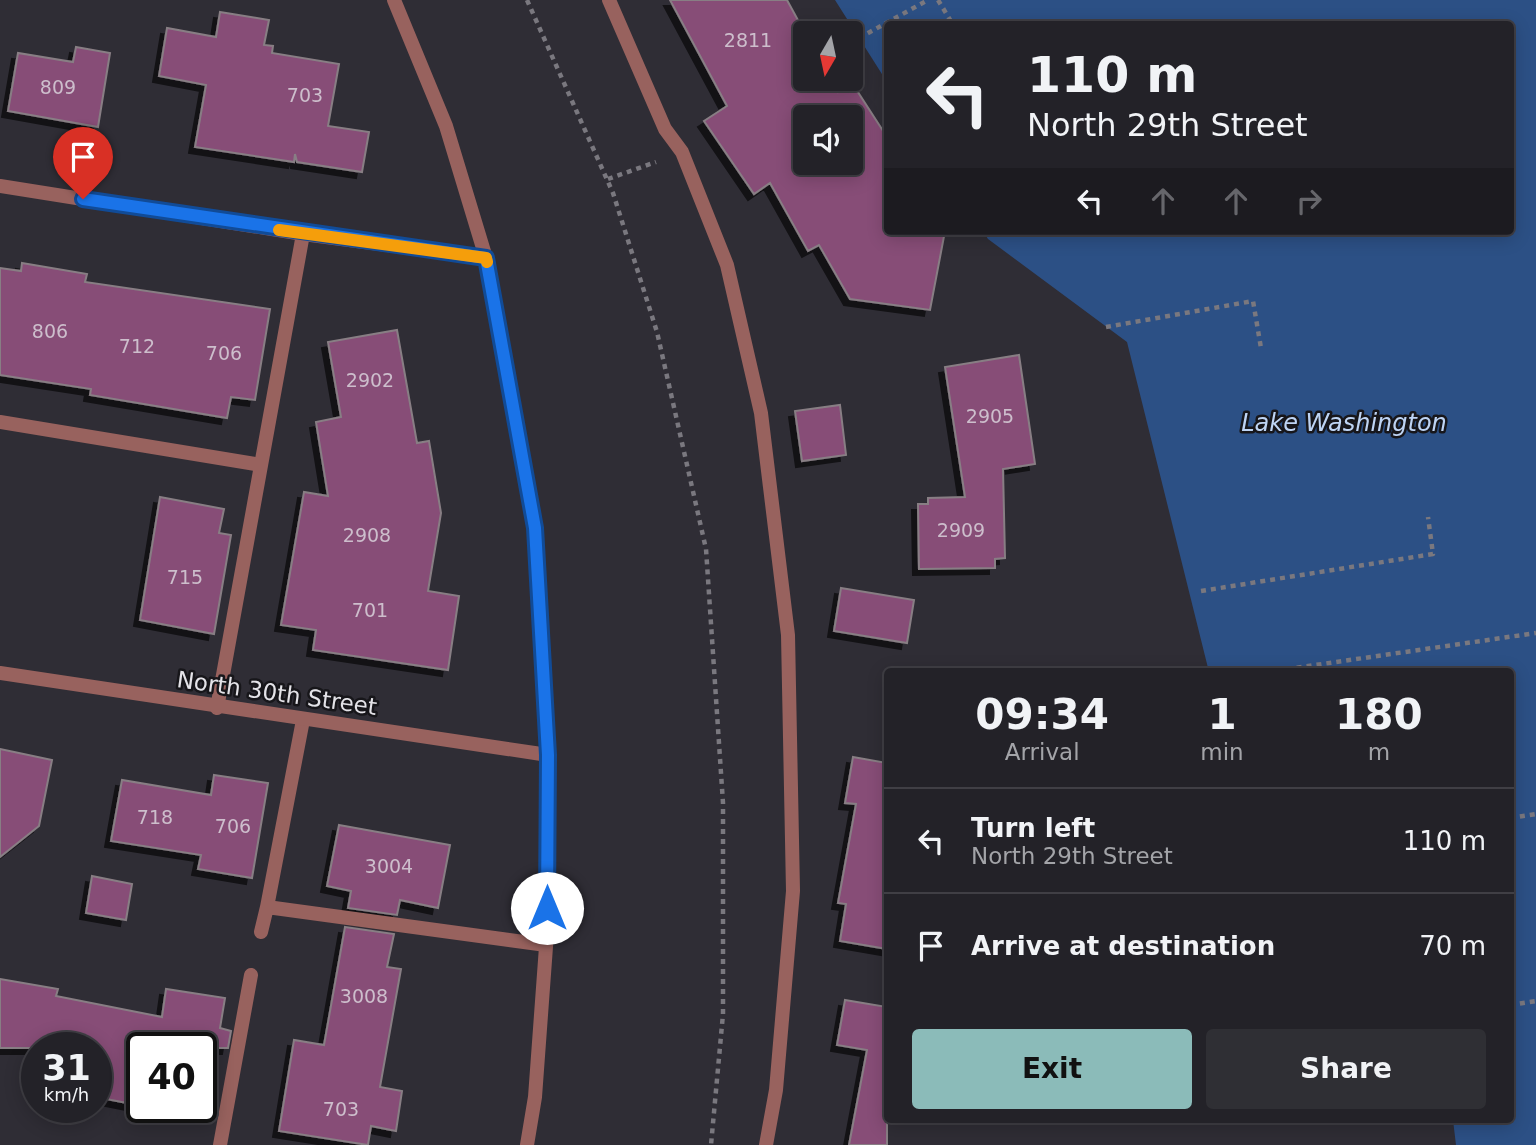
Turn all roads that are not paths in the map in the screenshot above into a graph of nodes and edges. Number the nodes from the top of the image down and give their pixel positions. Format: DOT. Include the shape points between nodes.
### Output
graph roads {
  1 [pos="394,0"];
  2 [pos="609,0"];
  3 [pos="0,186"];
  4 [pos="303,234"];
  5 [pos="486,258"];
  6 [pos="0,422"];
  7 [pos="261,465"];
  8 [pos="0,673"];
  9 [pos="217,708"];
  10 [pos="303,720"];
  11 [pos="548,755"];
  12 [pos="267,907"];
  13 [pos="261,932"];
  14 [pos="546,945"];
  15 [pos="251,975"];
  16 [pos="220,1145"];
  17 [pos="527,1145"];
  18 [pos="766,1145"];
  1 -- 5 [label="street" via="446,126"];
  2 -- 18 [label="street" via="665,129 682,152 727,265 761,413 788,635 793,891 776,1090"];
  3 -- 4 [label="street"];
  4 -- 5 [label="street"];
  4 -- 7 [label="street"];
  5 -- 11 [label="street" via="535,528"];
  6 -- 7 [label="street"];
  7 -- 9 [label="street"];
  8 -- 9 [label="street, North 30th Street"];
  9 -- 10 [label="street, North 30th Street"];
  10 -- 11 [label="street, North 30th Street"];
  10 -- 12 [label="street"];
  11 -- 14 [label="street"];
  12 -- 13 [label="street"];
  12 -- 14 [label="street"];
  14 -- 17 [label="street"];
  15 -- 16 [label="street"];
}
